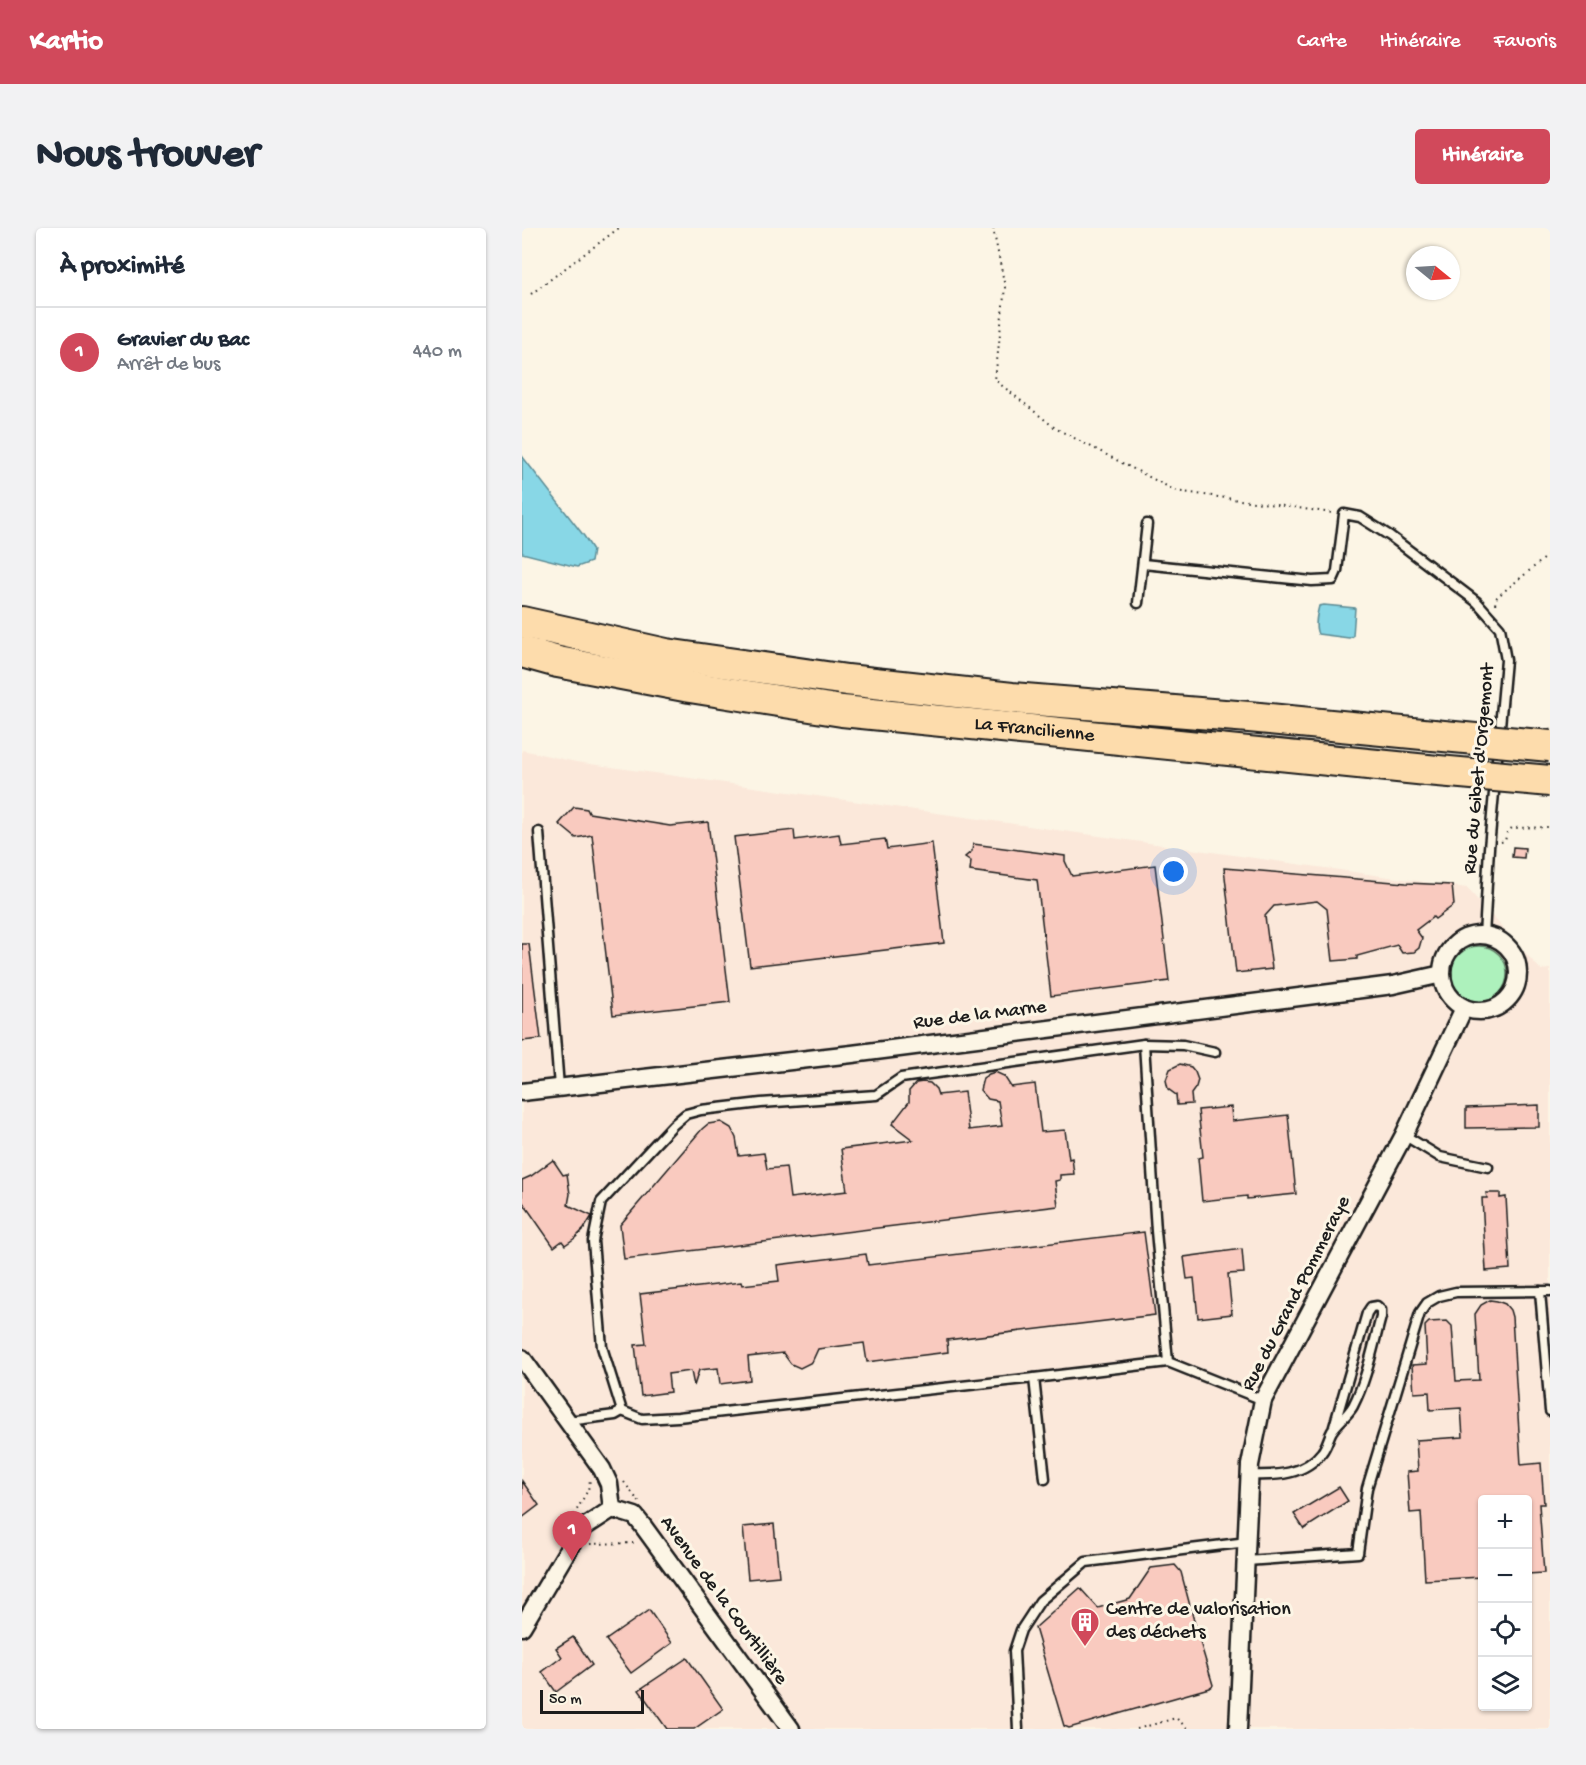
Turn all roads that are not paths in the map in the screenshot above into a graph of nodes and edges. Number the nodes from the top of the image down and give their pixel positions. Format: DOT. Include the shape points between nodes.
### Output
graph roads {
  1 [pos="1147,524"];
  2 [pos="1143,564"];
  3 [pos="1138,603"];
  4 [pos="522,622"];
  5 [pos="522,652"];
  6 [pos="1550,746"];
  7 [pos="1550,781"];
  8 [pos="539,832"];
  9 [pos="1484,936"];
  10 [pos="1442,974"];
  11 [pos="1464,1008"];
  12 [pos="1144,1044"];
  13 [pos="1215,1052"];
  14 [pos="559,1087"];
  15 [pos="522,1092"];
  16 [pos="1404,1135"];
  17 [pos="1488,1167"];
  18 [pos="1540,1291"];
  19 [pos="1550,1291"];
  20 [pos="522,1358"];
  21 [pos="1168,1362"];
  22 [pos="1034,1378"];
  23 [pos="1263,1400"];
  24 [pos="622,1411"];
  25 [pos="1550,1411"];
  26 [pos="568,1421"];
  27 [pos="1333,1430"];
  28 [pos="1250,1474"];
  29 [pos="1045,1479"];
  30 [pos="612,1509"];
  31 [pos="1247,1542"];
  32 [pos="1246,1562"];
  33 [pos="522,1627"];
  34 [pos="791,1729"];
  35 [pos="1018,1729"];
  36 [pos="1237,1729"];
  1 -- 2 [label="lane"];
  2 -- 3 [label="lane"];
  2 -- 9 [label="lane, Rue du Gibet d'Orgemont" via="1332,580 1337,571 1344,514 1360,517 1390,536 1478,602 1500,628 1506,660"];
  4 -- 6 [label="highway, La Francilienne, bridge" via="666,654 847,680"];
  5 -- 7 [label="highway, La Francilienne, bridge" via="690,687 842,711"];
  8 -- 14 [label="lane"];
  9 -- 10 [label="street" via="1459,941 1450,950"];
  9 -- 11 [label="street" via="1496,939 1511,952 1517,970 1516,983 1511,995 1490,1010"];
  10 -- 11 [label="street" via="1448,994"];
  10 -- 14 [label="street, Rue de la Marne" via="1393,985"];
  11 -- 16 [label="street, Rue du Grand Pommeraye"];
  12 -- 13 [label="lane" via="1183,1044"];
  12 -- 21 [label="lane"];
  12 -- 24 [label="lane" via="901,1078 876,1095 761,1102 686,1114 601,1202 592,1241 602,1347"];
  14 -- 15 [label="street, Rue de la Marne"];
  16 -- 17 [label="lane" via="1440,1157"];
  16 -- 23 [label="street, Rue du Grand Pommeraye"];
  18 -- 19 [label="lane"];
  18 -- 25 [label="lane"];
  18 -- 32 [label="lane" via="1456,1292 1439,1296 1420,1313 1367,1488 1358,1553"];
  20 -- 26 [label="street"];
  21 -- 22 [label="lane"];
  21 -- 23 [label="lane"];
  22 -- 24 [label="lane" via="678,1417 642,1419"];
  22 -- 29 [label="lane"];
  23 -- 28 [label="street, Rue du Grand Pommeraye"];
  24 -- 26 [label="lane"];
  26 -- 30 [label="street" via="602,1469 609,1484"];
  27 -- 27 [label="lane" via="1367,1312 1377,1306 1381,1317 1360,1389 1351,1409"];
  27 -- 28 [label="lane" via="1322,1452 1311,1463 1288,1474"];
  28 -- 31 [label="street, Rue du Grand Pommeraye"];
  30 -- 33 [label="street" via="575,1538"];
  30 -- 34 [label="street, Avenue de la Courtillière" via="634,1516 643,1526"];
  31 -- 32 [label="street, Rue du Grand Pommeraye"];
  31 -- 35 [label="lane" via="1086,1562 1040,1601 1020,1629 1014,1651"];
  32 -- 36 [label="street, Rue du Grand Pommeraye"];
}
